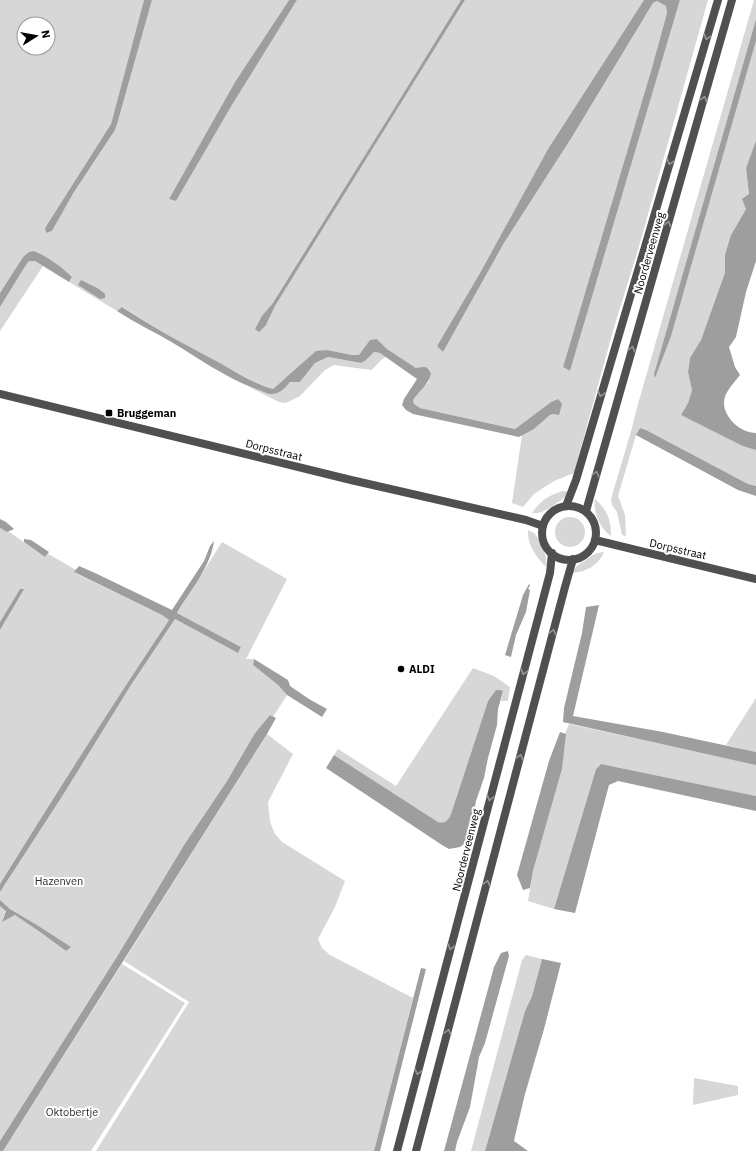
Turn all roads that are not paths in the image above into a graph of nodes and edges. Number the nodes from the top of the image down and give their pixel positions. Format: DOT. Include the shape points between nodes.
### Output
graph roads {
  1 [pos="718,0"];
  2 [pos="732,0"];
  3 [pos="0,394"];
  4 [pos="566,506"];
  5 [pos="586,511"];
  6 [pos="543,526"];
  7 [pos="595,540"];
  8 [pos="552,553"];
  9 [pos="573,559"];
  10 [pos="756,579"];
  11 [pos="398,1151"];
  12 [pos="416,1151"];
  1 -- 4 [label="street, Noorderveenweg, one-way" via="576,480"];
  5 -- 2 [label="street, Noorderveenweg, one-way"];
  3 -- 6 [label="street, Dorpsstraat"];
  4 -- 5 [label="street"];
  4 -- 6 [label="street" via="556,509 548,516"];
  5 -- 7 [label="street" via="593,519 596,529"];
  6 -- 8 [label="street" via="542,536"];
  7 -- 9 [label="street" via="587,553"];
  7 -- 10 [label="street, Dorpsstraat"];
  8 -- 9 [label="street" via="558,557"];
  8 -- 11 [label="street, Noorderveenweg, one-way" via="550,573"];
  12 -- 9 [label="street, one-way"];
}
